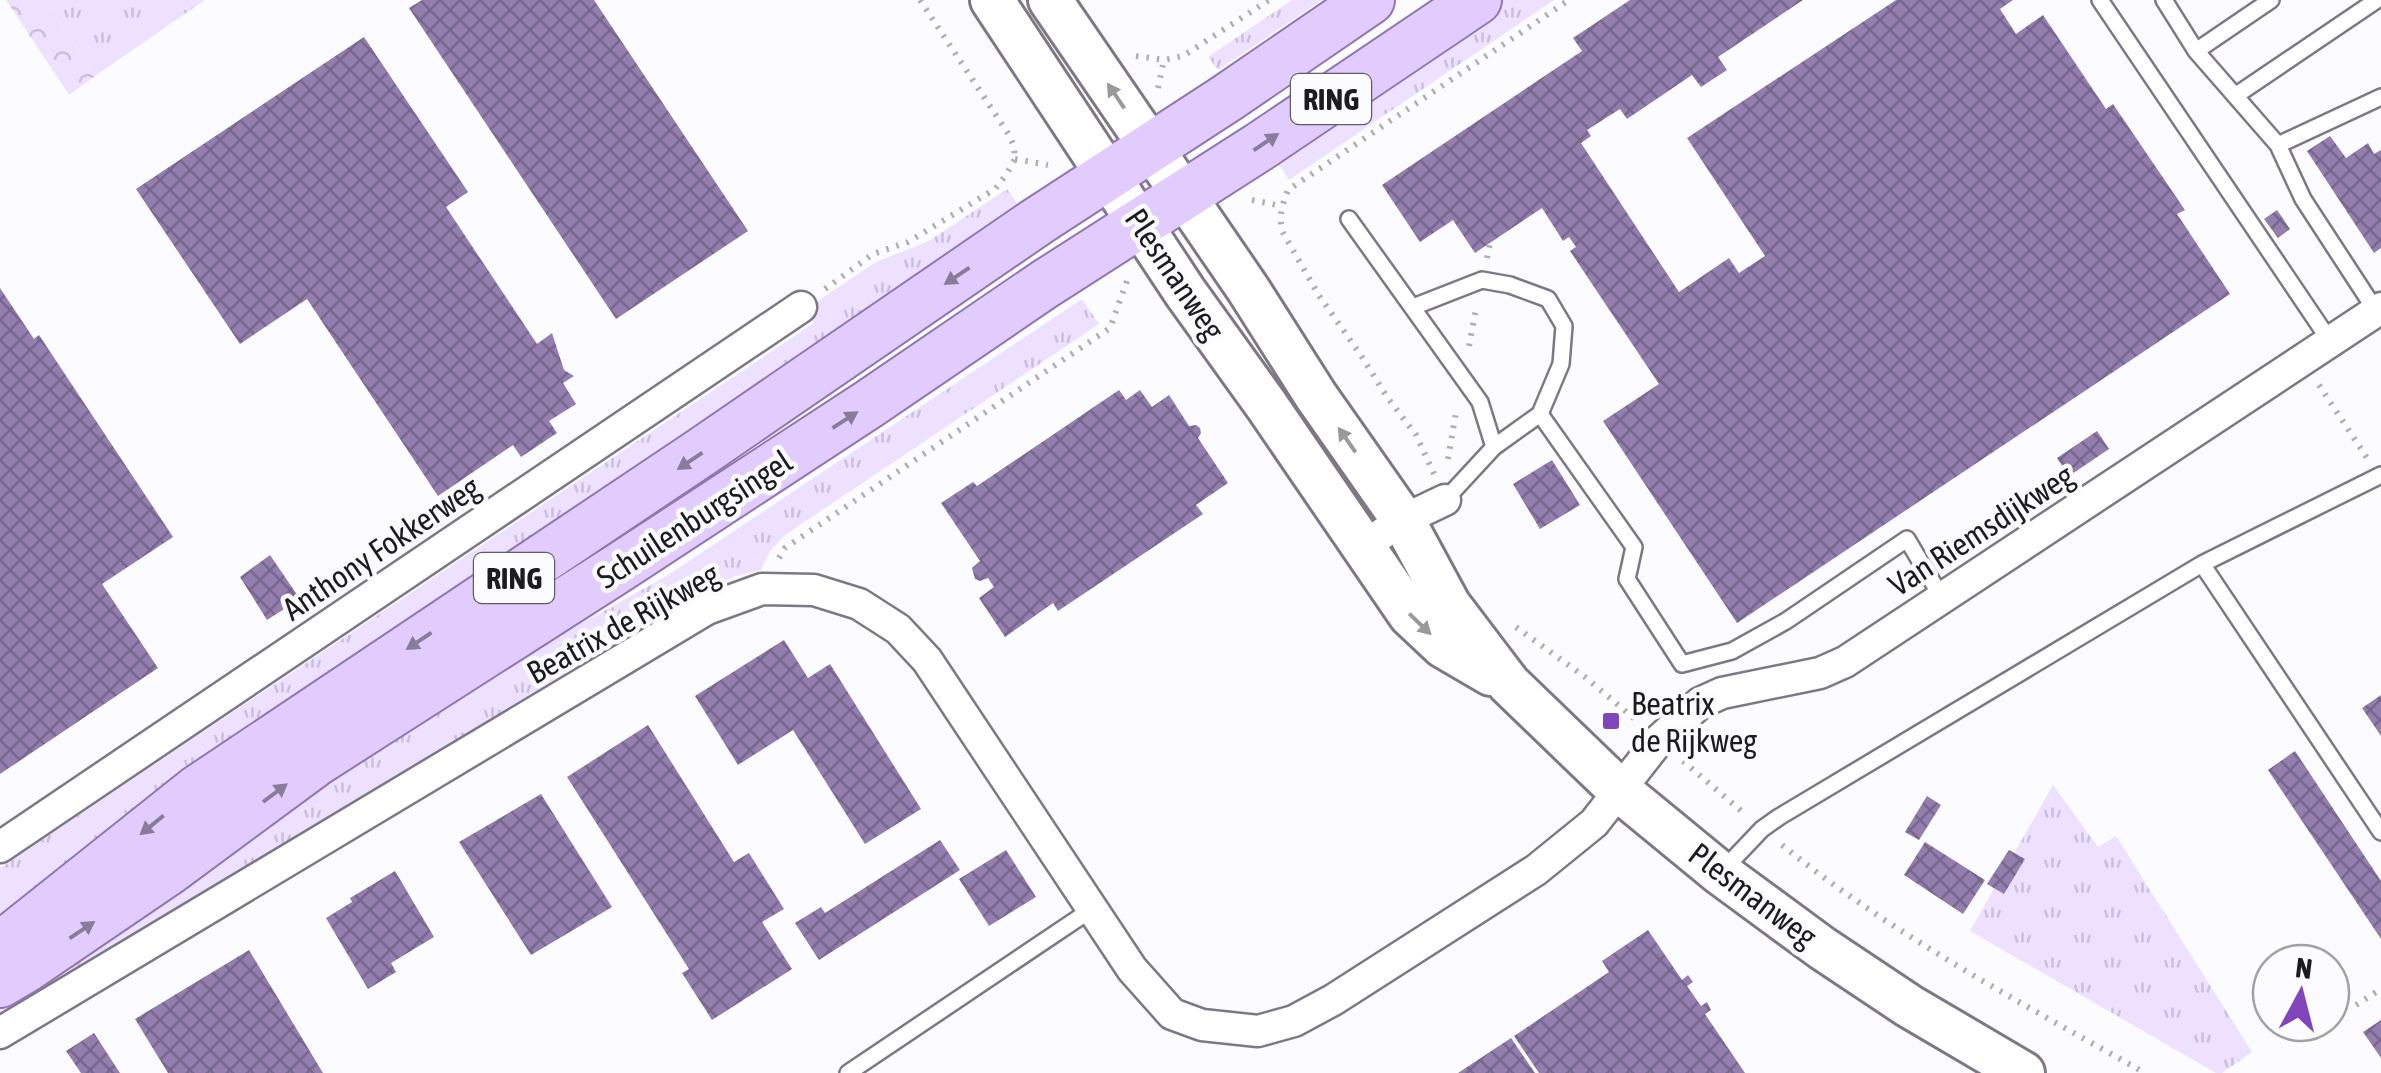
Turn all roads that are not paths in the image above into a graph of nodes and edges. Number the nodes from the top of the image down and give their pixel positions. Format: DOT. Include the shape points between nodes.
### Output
graph roads {
  1 [pos="992,0"];
  2 [pos="1050,0"];
  3 [pos="1370,0"];
  4 [pos="1477,0"];
  5 [pos="2100,0"];
  6 [pos="2164,0"];
  7 [pos="2271,0"];
  8 [pos="2377,0"];
  9 [pos="2196,52"];
  10 [pos="2235,96"];
  11 [pos="2381,97"];
  12 [pos="2278,145"];
  13 [pos="1151,148"];
  14 [pos="1108,176"];
  15 [pos="1184,196"];
  16 [pos="1350,220"];
  17 [pos="1140,224"];
  18 [pos="802,307"];
  19 [pos="1413,307"];
  20 [pos="2379,309"];
  21 [pos="2330,341"];
  22 [pos="1540,414"];
  23 [pos="1494,447"];
  24 [pos="2380,475"];
  25 [pos="1445,500"];
  26 [pos="1402,520"];
  27 [pos="1362,546"];
  28 [pos="2202,564"];
  29 [pos="1942,598"];
  30 [pos="1508,684"];
  31 [pos="1619,790"];
  32 [pos="2381,832"];
  33 [pos="0,847"];
  34 [pos="1720,873"];
  35 [pos="1092,909"];
  36 [pos="0,948"];
  37 [pos="0,982"];
  38 [pos="0,1033"];
  39 [pos="848,1073"];
  40 [pos="2023,1073"];
  1 -- 14 [label="main road, Plesmanweg"];
  13 -- 2 [label="main road, Plesmanweg, one-way"];
  3 -- 13 [label="main road, RING"];
  15 -- 4 [label="main road, RING, one-way"];
  5 -- 21 [label="lane"];
  6 -- 9 [label="lane"];
  7 -- 9 [label="lane"];
  8 -- 10 [label="lane"];
  9 -- 10 [label="lane"];
  10 -- 12 [label="lane"];
  11 -- 12 [label="lane"];
  12 -- 20 [label="lane" via="2303,199"];
  13 -- 14 [label="main road, RING"];
  13 -- 15 [label="main road, Plesmanweg"];
  14 -- 17 [label="main road, Plesmanweg"];
  14 -- 36 [label="main road, Schuilenburgsingel / RING, one-way" via="197,790"];
  15 -- 17 [label="main road, RING"];
  26 -- 15 [label="main road, Plesmanweg, one-way"];
  16 -- 19 [label="lane"];
  17 -- 27 [label="main road, Plesmanweg"];
  37 -- 17 [label="main road, Schuilenburgsingel / RING, one-way" via="168,872 317,761"];
  18 -- 33 [label="street, Anthony Fokkerweg"];
  19 -- 22 [label="lane" via="1482,280 1548,300 1564,326 1561,364"];
  19 -- 23 [label="lane" via="1480,402"];
  20 -- 21 [label="street, Van Riemsdijkweg"];
  21 -- 29 [label="street, Van Riemsdijkweg"];
  22 -- 23 [label="lane"];
  22 -- 29 [label="lane" via="1634,547 1627,578 1682,664 1732,651 1907,540"];
  23 -- 25 [label="lane"];
  24 -- 28 [label="lane"];
  25 -- 26 [label="street"];
  26 -- 27 [label="street"];
  26 -- 30 [label="main road, Plesmanweg" via="1449,604"];
  27 -- 30 [label="main road, Plesmanweg, one-way" via="1410,615 1443,646"];
  28 -- 32 [label="lane"];
  28 -- 34 [label="lane" via="1780,816"];
  29 -- 31 [label="street, Van Riemsdijkweg" via="1832,668 1700,703"];
  30 -- 31 [label="main road, Plesmanweg"];
  31 -- 34 [label="main road, Plesmanweg"];
  31 -- 35 [label="street, Beatrix de Rijkweg" via="1594,823 1536,870 1333,1000 1258,1031 1226,1030 1172,1014"];
  34 -- 40 [label="main road, Plesmanweg" via="1909,1006"];
  35 -- 38 [label="street, Beatrix de Rijkweg" via="927,660 898,630 844,599 814,590 762,589 707,609"];
  35 -- 39 [label="lane"];
}
